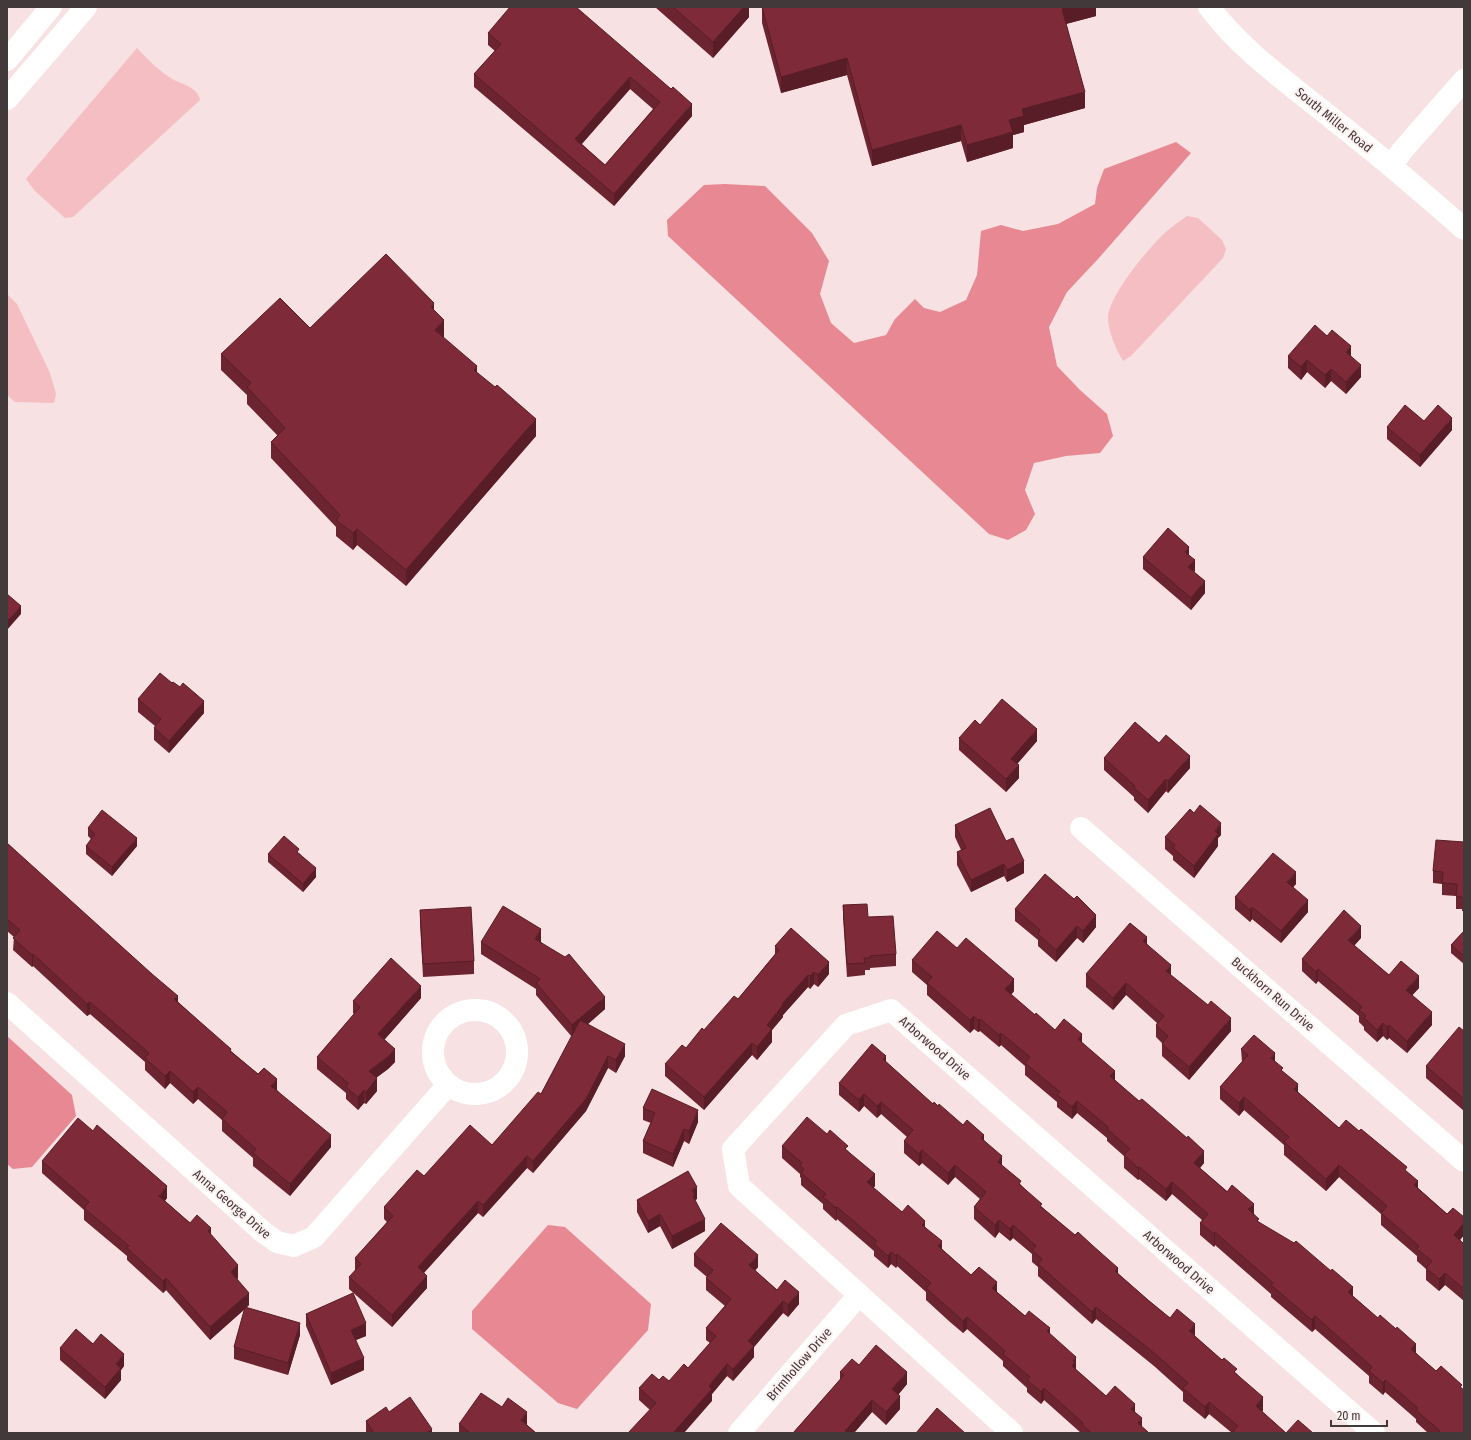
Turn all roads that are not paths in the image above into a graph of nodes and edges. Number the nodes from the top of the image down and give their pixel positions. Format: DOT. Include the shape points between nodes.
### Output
graph roads {
  1 [pos="51,7"];
  2 [pos="86,7"];
  3 [pos="1209,7"];
  4 [pos="7,60"];
  5 [pos="1464,80"];
  6 [pos="7,99"];
  7 [pos="1392,166"];
  8 [pos="1464,229"];
  9 [pos="1082,828"];
  10 [pos="7,1004"];
  11 [pos="448,1085"];
  12 [pos="1464,1161"];
  13 [pos="858,1296"];
  14 [pos="739,1433"];
  15 [pos="1012,1433"];
  16 [pos="1374,1433"];
  1 -- 4 [label="street"];
  2 -- 6 [label="street"];
  3 -- 7 [label="street, South Miller Road" via="1218,20 1264,64"];
  5 -- 7 [label="street" via="1401,152"];
  7 -- 8 [label="street, South Miller Road"];
  9 -- 12 [label="street, Buckhorn Run Drive"];
  10 -- 11 [label="street, Anna George Drive" via="263,1232 277,1242 294,1246 314,1238"];
  13 -- 14 [label="street, Brimhollow Drive"];
  13 -- 15 [label="street, Arborwood Drive"];
  13 -- 16 [label="street, Arborwood Drive" via="739,1186 733,1149 846,1025 891,1010"];
}
